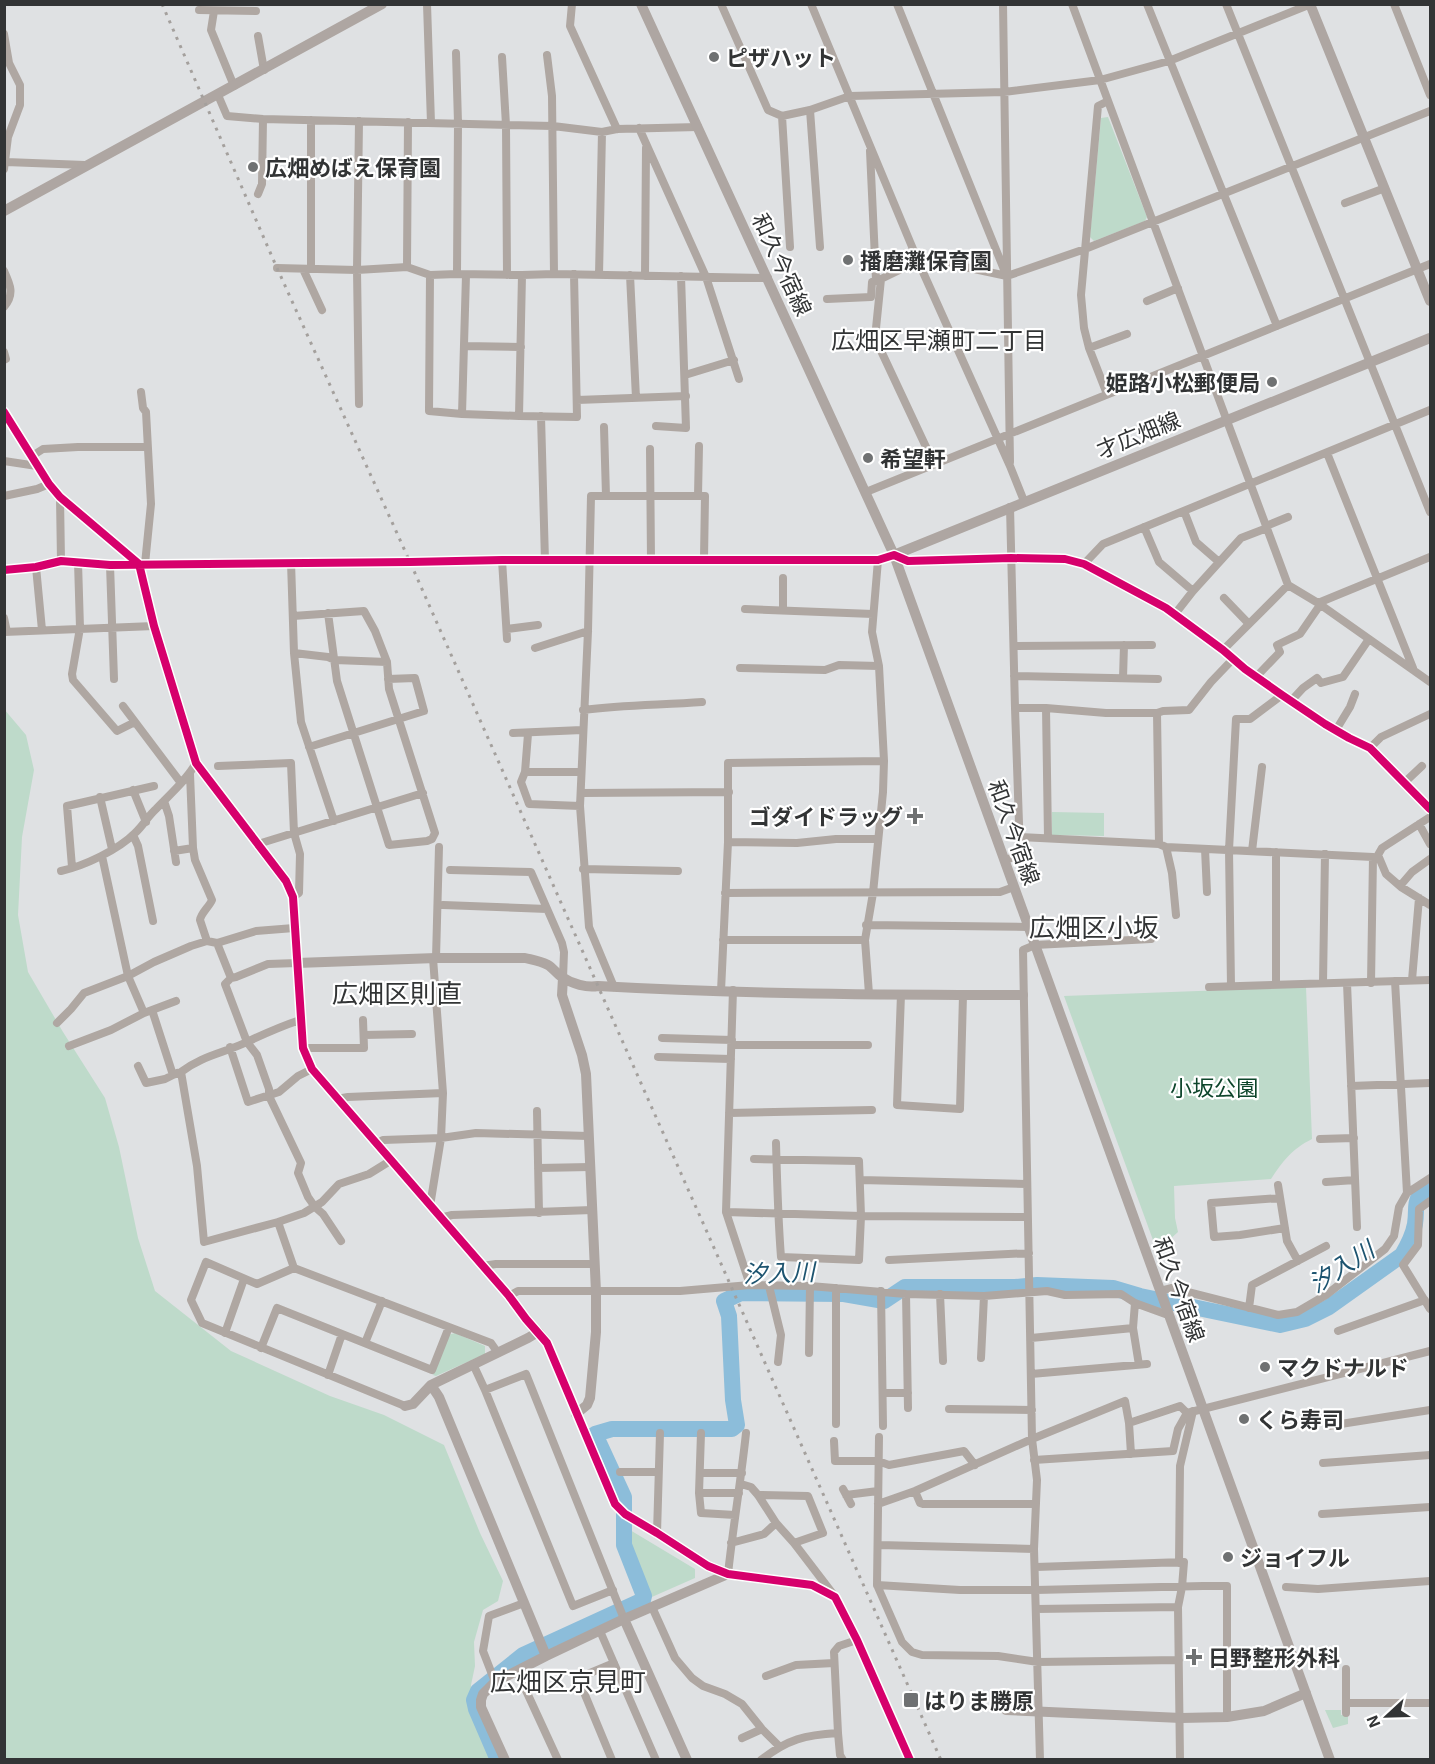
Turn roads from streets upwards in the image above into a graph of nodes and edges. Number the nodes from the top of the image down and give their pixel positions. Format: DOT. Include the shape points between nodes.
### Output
graph roads {
  1 [pos="382,4"];
  2 [pos="427,4"];
  3 [pos="572,4"];
  4 [pos="641,4"];
  5 [pos="721,4"];
  6 [pos="811,4"];
  7 [pos="897,4"];
  8 [pos="1003,4"];
  9 [pos="1072,4"];
  10 [pos="1146,4"];
  11 [pos="1226,4"];
  12 [pos="1394,4"];
  13 [pos="1310,5"];
  14 [pos="199,10"];
  15 [pos="214,11"];
  16 [pos="256,11"];
  17 [pos="1238,33"];
  18 [pos="4,34"];
  19 [pos="258,36"];
  20 [pos="456,53"];
  21 [pos="547,55"];
  22 [pos="502,57"];
  23 [pos="1169,61"];
  24 [pos="7,63"];
  25 [pos="264,70"];
  26 [pos="1427,76"];
  27 [pos="1100,80"];
  28 [pos="234,86"];
  29 [pos="1004,92"];
  30 [pos="933,93"];
  31 [pos="218,95"];
  32 [pos="1431,95"];
  33 [pos="850,96"];
  34 [pos="1108,101"];
  35 [pos="810,110"];
  36 [pos="1431,111"];
  37 [pos="782,116"];
  38 [pos="263,119"];
  39 [pos="4,120"];
  40 [pos="311,120"];
  41 [pos="359,121"];
  42 [pos="408,122"];
  43 [pos="14,123"];
  44 [pos="431,123"];
  45 [pos="458,123"];
  46 [pos="506,125"];
  47 [pos="553,126"];
  48 [pos="698,127"];
  49 [pos="639,128"];
  50 [pos="617,129"];
  51 [pos="602,132"];
  52 [pos="1364,137"];
  53 [pos="870,144"];
  54 [pos="646,146"];
  55 [pos="5,165"];
  56 [pos="88,165"];
  57 [pos="1291,166"];
  58 [pos="1385,188"];
  59 [pos="258,194"];
  60 [pos="1222,194"];
  61 [pos="1345,203"];
  62 [pos="4,211"];
  63 [pos="1153,222"];
  64 [pos="790,247"];
  65 [pos="820,247"];
  66 [pos="1085,249"];
  67 [pos="918,261"];
  68 [pos="1431,264"];
  69 [pos="407,267"];
  70 [pos="278,268"];
  71 [pos="307,269"];
  72 [pos="1418,269"];
  73 [pos="357,270"];
  74 [pos="4,271"];
  75 [pos="462,274"];
  76 [pos="554,274"];
  77 [pos="574,274"];
  78 [pos="430,275"];
  79 [pos="507,275"];
  80 [pos="522,275"];
  81 [pos="598,275"];
  82 [pos="630,275"];
  83 [pos="645,276"];
  84 [pos="681,276"];
  85 [pos="1007,276"];
  86 [pos="706,277"];
  87 [pos="768,278"];
  88 [pos="878,280"];
  89 [pos="1178,288"];
  90 [pos="827,299"];
  91 [pos="1344,299"];
  92 [pos="1147,301"];
  93 [pos="1431,301"];
  94 [pos="4,307"];
  95 [pos="322,309"];
  96 [pos="1277,326"];
  97 [pos="1127,334"];
  98 [pos="1431,338"];
  99 [pos="464,346"];
  100 [pos="521,347"];
  101 [pos="1089,348"];
  102 [pos="4,352"];
  103 [pos="1204,355"];
  104 [pos="4,360"];
  105 [pos="734,360"];
  106 [pos="1370,362"];
  107 [pos="685,375"];
  108 [pos="739,379"];
  109 [pos="141,392"];
  110 [pos="1107,394"];
  111 [pos="686,396"];
  112 [pos="636,398"];
  113 [pos="577,400"];
  114 [pos="359,404"];
  115 [pos="1431,411"];
  116 [pos="4,412"];
  117 [pos="462,414"];
  118 [pos="519,416"];
  119 [pos="541,416"];
  120 [pos="1227,420"];
  121 [pos="1395,425"];
  122 [pos="657,426"];
  123 [pos="604,427"];
  124 [pos="1010,433"];
  125 [pos="998,438"];
  126 [pos="699,446"];
  127 [pos="147,447"];
  128 [pos="650,449"];
  129 [pos="1327,453"];
  130 [pos="32,456"];
  131 [pos="4,461"];
  132 [pos="934,464"];
  133 [pos="1010,465"];
  134 [pos="37,466"];
  135 [pos="49,484"];
  136 [pos="1251,484"];
  137 [pos="866,492"];
  138 [pos="4,496"];
  139 [pos="60,496"];
  140 [pos="606,496"];
  141 [pos="651,496"];
  142 [pos="698,496"];
  143 [pos="1024,501"];
  144 [pos="1010,507"];
  145 [pos="1184,511"];
  146 [pos="1431,512"];
  147 [pos="1288,517"];
  148 [pos="1144,527"];
  149 [pos="1267,527"];
  150 [pos="894,555"];
  151 [pos="1431,557"];
  152 [pos="1011,558"];
  153 [pos="502,560"];
  154 [pos="651,560"];
  155 [pos="704,560"];
  156 [pos="878,560"];
  157 [pos="61,561"];
  158 [pos="545,561"];
  159 [pos="588,561"];
  160 [pos="78,562"];
  161 [pos="291,562"];
  162 [pos="1219,562"];
  163 [pos="142,564"];
  164 [pos="1084,564"];
  165 [pos="110,565"];
  166 [pos="36,567"];
  167 [pos="4,570"];
  168 [pos="783,578"];
  169 [pos="1377,578"];
  170 [pos="1288,585"];
  171 [pos="1194,591"];
  172 [pos="1224,598"];
  173 [pos="1319,604"];
  174 [pos="745,609"];
  175 [pos="783,610"];
  176 [pos="328,613"];
  177 [pos="873,614"];
  178 [pos="1175,614"];
  179 [pos="293,616"];
  180 [pos="4,618"];
  181 [pos="1249,624"];
  182 [pos="538,625"];
  183 [pos="113,626"];
  184 [pos="154,626"];
  185 [pos="80,628"];
  186 [pos="507,629"];
  187 [pos="42,630"];
  188 [pos="588,631"];
  189 [pos="6,632"];
  190 [pos="507,639"];
  191 [pos="1369,639"];
  192 [pos="1124,645"];
  193 [pos="1152,645"];
  194 [pos="1014,646"];
  195 [pos="535,648"];
  196 [pos="1223,650"];
  197 [pos="294,653"];
  198 [pos="1233,659"];
  199 [pos="335,660"];
  200 [pos="387,662"];
  201 [pos="879,666"];
  202 [pos="740,668"];
  203 [pos="1413,670"];
  204 [pos="1014,676"];
  205 [pos="1256,677"];
  206 [pos="1123,678"];
  207 [pos="114,679"];
  208 [pos="388,679"];
  209 [pos="1158,679"];
  210 [pos="1431,682"];
  211 [pos="1355,694"];
  212 [pos="1282,695"];
  213 [pos="1291,701"];
  214 [pos="702,702"];
  215 [pos="123,706"];
  216 [pos="1015,708"];
  217 [pos="1046,708"];
  218 [pos="583,710"];
  219 [pos="1157,713"];
  220 [pos="1431,714"];
  221 [pos="398,718"];
  222 [pos="135,722"];
  223 [pos="582,730"];
  224 [pos="1336,730"];
  225 [pos="353,732"];
  226 [pos="513,733"];
  227 [pos="528,734"];
  228 [pos="309,747"];
  229 [pos="1370,748"];
  230 [pos="884,761"];
  231 [pos="196,763"];
  232 [pos="218,765"];
  233 [pos="1422,766"];
  234 [pos="1262,767"];
  235 [pos="525,772"];
  236 [pos="580,772"];
  237 [pos="190,774"];
  238 [pos="1405,782"];
  239 [pos="181,783"];
  240 [pos="154,786"];
  241 [pos="133,790"];
  242 [pos="729,792"];
  243 [pos="423,793"];
  244 [pos="581,793"];
  245 [pos="100,797"];
  246 [pos="164,801"];
  247 [pos="580,806"];
  248 [pos="378,807"];
  249 [pos="1431,809"];
  250 [pos="1431,817"];
  251 [pos="334,821"];
  252 [pos="146,822"];
  253 [pos="1419,824"];
  254 [pos="294,833"];
  255 [pos="133,835"];
  256 [pos="1020,837"];
  257 [pos="1048,838"];
  258 [pos="878,839"];
  259 [pos="728,842"];
  260 [pos="258,844"];
  261 [pos="1431,844"];
  262 [pos="1162,846"];
  263 [pos="439,847"];
  264 [pos="193,848"];
  265 [pos="112,849"];
  266 [pos="1206,849"];
  267 [pos="1229,850"];
  268 [pos="174,851"];
  269 [pos="1252,851"];
  270 [pos="1276,852"];
  271 [pos="1325,854"];
  272 [pos="102,856"];
  273 [pos="1376,856"];
  274 [pos="1431,859"];
  275 [pos="1005,860"];
  276 [pos="176,862"];
  277 [pos="72,867"];
  278 [pos="583,868"];
  279 [pos="450,870"];
  280 [pos="61,871"];
  281 [pos="678,871"];
  282 [pos="1400,886"];
  283 [pos="1014,887"];
  284 [pos="1207,892"];
  285 [pos="725,893"];
  286 [pos="873,893"];
  287 [pos="293,897"];
  288 [pos="1419,898"];
  289 [pos="443,905"];
  290 [pos="1431,905"];
  291 [pos="547,909"];
  292 [pos="1176,915"];
  293 [pos="153,921"];
  294 [pos="866,925"];
  295 [pos="1029,927"];
  296 [pos="294,928"];
  297 [pos="1151,939"];
  298 [pos="723,940"];
  299 [pos="865,940"];
  300 [pos="207,941"];
  301 [pos="217,943"];
  302 [pos="1035,945"];
  303 [pos="434,958"];
  304 [pos="297,963"];
  305 [pos="128,976"];
  306 [pos="231,978"];
  307 [pos="563,978"];
  308 [pos="1412,980"];
  309 [pos="1431,980"];
  310 [pos="1395,981"];
  311 [pos="1323,983"];
  312 [pos="1347,983"];
  313 [pos="1371,983"];
  314 [pos="1276,984"];
  315 [pos="1230,986"];
  316 [pos="614,987"];
  317 [pos="1209,987"];
  318 [pos="733,990"];
  319 [pos="721,991"];
  320 [pos="869,994"];
  321 [pos="901,994"];
  322 [pos="963,995"];
  323 [pos="1023,995"];
  324 [pos="176,1001"];
  325 [pos="148,1011"];
  326 [pos="300,1020"];
  327 [pos="363,1020"];
  328 [pos="57,1023"];
  329 [pos="412,1034"];
  330 [pos="363,1035"];
  331 [pos="662,1038"];
  332 [pos="248,1042"];
  333 [pos="732,1043"];
  334 [pos="868,1045"];
  335 [pos="69,1046"];
  336 [pos="230,1047"];
  337 [pos="303,1048"];
  338 [pos="657,1057"];
  339 [pos="731,1059"];
  340 [pos="138,1066"];
  341 [pos="312,1069"];
  342 [pos="177,1073"];
  343 [pos="1431,1083"];
  344 [pos="1401,1084"];
  345 [pos="1352,1086"];
  346 [pos="443,1093"];
  347 [pos="269,1096"];
  348 [pos="337,1099"];
  349 [pos="872,1110"];
  350 [pos="537,1111"];
  351 [pos="729,1113"];
  352 [pos="538,1136"];
  353 [pos="590,1136"];
  354 [pos="441,1138"];
  355 [pos="1354,1138"];
  356 [pos="1320,1139"];
  357 [pos="776,1143"];
  358 [pos="376,1144"];
  359 [pos="754,1159"];
  360 [pos="776,1159"];
  361 [pos="390,1161"];
  362 [pos="590,1167"];
  363 [pos="538,1168"];
  364 [pos="1431,1178"];
  365 [pos="860,1180"];
  366 [pos="1355,1180"];
  367 [pos="1326,1182"];
  368 [pos="1027,1184"];
  369 [pos="1278,1185"];
  370 [pos="1407,1193"];
  371 [pos="1280,1198"];
  372 [pos="1431,1201"];
  373 [pos="430,1206"];
  374 [pos="315,1207"];
  375 [pos="592,1210"];
  376 [pos="726,1212"];
  377 [pos="538,1213"];
  378 [pos="777,1214"];
  379 [pos="861,1216"];
  380 [pos="1028,1217"];
  381 [pos="440,1218"];
  382 [pos="278,1222"];
  383 [pos="1357,1227"];
  384 [pos="1285,1228"];
  385 [pos="341,1241"];
  386 [pos="1326,1246"];
  387 [pos="1029,1253"];
  388 [pos="889,1260"];
  389 [pos="1298,1261"];
  390 [pos="594,1264"];
  391 [pos="482,1266"];
  392 [pos="294,1268"];
  393 [pos="244,1279"];
  394 [pos="750,1285"];
  395 [pos="769,1286"];
  396 [pos="810,1286"];
  397 [pos="1160,1290"];
  398 [pos="882,1291"];
  399 [pos="596,1292"];
  400 [pos="836,1292"];
  401 [pos="1030,1292"];
  402 [pos="906,1294"];
  403 [pos="940,1294"];
  404 [pos="509,1296"];
  405 [pos="984,1296"];
  406 [pos="1425,1300"];
  407 [pos="382,1302"];
  408 [pos="1135,1303"];
  409 [pos="1249,1308"];
  410 [pos="1431,1309"];
  411 [pos="1167,1312"];
  412 [pos="449,1327"];
  413 [pos="1133,1328"];
  414 [pos="1338,1331"];
  415 [pos="538,1332"];
  416 [pos="225,1333"];
  417 [pos="342,1334"];
  418 [pos="1030,1338"];
  419 [pos="364,1343"];
  420 [pos="261,1348"];
  421 [pos="1431,1350"];
  422 [pos="498,1353"];
  423 [pos="809,1353"];
  424 [pos="981,1358"];
  425 [pos="943,1361"];
  426 [pos="778,1362"];
  427 [pos="473,1364"];
  428 [pos="1031,1374"];
  429 [pos="328,1375"];
  430 [pos="431,1384"];
  431 [pos="485,1390"];
  432 [pos="883,1393"];
  433 [pos="908,1393"];
  434 [pos="405,1406"];
  435 [pos="908,1408"];
  436 [pos="949,1409"];
  437 [pos="1032,1410"];
  438 [pos="1431,1410"];
  439 [pos="1194,1411"];
  440 [pos="576,1414"];
  441 [pos="1129,1423"];
  442 [pos="836,1424"];
  443 [pos="883,1426"];
  444 [pos="1328,1426"];
  445 [pos="660,1433"];
  446 [pos="746,1433"];
  447 [pos="701,1434"];
  448 [pos="879,1437"];
  449 [pos="1032,1439"];
  450 [pos="834,1441"];
  451 [pos="1131,1454"];
  452 [pos="1431,1455"];
  453 [pos="1034,1460"];
  454 [pos="878,1461"];
  455 [pos="1323,1463"];
  456 [pos="975,1465"];
  457 [pos="620,1472"];
  458 [pos="658,1472"];
  459 [pos="700,1473"];
  460 [pos="742,1473"];
  461 [pos="740,1489"];
  462 [pos="878,1491"];
  463 [pos="915,1491"];
  464 [pos="699,1493"];
  465 [pos="758,1495"];
  466 [pos="851,1504"];
  467 [pos="878,1504"];
  468 [pos="1036,1504"];
  469 [pos="1431,1507"];
  470 [pos="1322,1514"];
  471 [pos="735,1515"];
  472 [pos="777,1523"];
  473 [pos="657,1533"];
  474 [pos="731,1543"];
  475 [pos="794,1543"];
  476 [pos="879,1545"];
  477 [pos="1034,1549"];
  478 [pos="1179,1563"];
  479 [pos="1035,1567"];
  480 [pos="728,1574"];
  481 [pos="1431,1581"];
  482 [pos="877,1585"];
  483 [pos="1182,1587"];
  484 [pos="1286,1587"];
  485 [pos="613,1590"];
  486 [pos="1035,1590"];
  487 [pos="835,1597"];
  488 [pos="524,1604"];
  489 [pos="1178,1606"];
  490 [pos="652,1607"];
  491 [pos="1036,1609"];
  492 [pos="624,1619"];
  493 [pos="600,1631"];
  494 [pos="857,1640"];
  495 [pos="546,1656"];
  496 [pos="1179,1660"];
  497 [pos="1038,1662"];
  498 [pos="614,1663"];
  499 [pos="834,1663"];
  500 [pos="1346,1669"];
  501 [pos="518,1671"];
  502 [pos="766,1676"];
  503 [pos="495,1682"];
  504 [pos="1306,1693"];
  505 [pos="1346,1703"];
  506 [pos="1431,1703"];
  507 [pos="1006,1710"];
  508 [pos="1040,1713"];
  509 [pos="1346,1713"];
  510 [pos="1227,1717"];
  511 [pos="1181,1718"];
  512 [pos="762,1730"];
  513 [pos="838,1733"];
  514 [pos="742,1738"];
  515 [pos="779,1746"];
  516 [pos="506,1760"];
  517 [pos="558,1760"];
  518 [pos="612,1760"];
  519 [pos="656,1760"];
  520 [pos="687,1760"];
  521 [pos="761,1760"];
  522 [pos="843,1760"];
  523 [pos="910,1760"];
  524 [pos="1040,1760"];
  525 [pos="1180,1760"];
  526 [pos="1330,1760"];
  1 -- 25 [label="street"];
  2 -- 44 [label="street"];
  3 -- 50 [label="street" via="570,26"];
  4 -- 48 [label="street, 和久今宿線"];
  5 -- 37 [label="street" via="768,110"];
  6 -- 33 [label="street"];
  7 -- 30 [label="street"];
  8 -- 29 [label="street"];
  9 -- 27 [label="street"];
  10 -- 23 [label="street"];
  11 -- 17 [label="street"];
  12 -- 26 [label="street"];
  13 -- 17 [label="street"];
  13 -- 52 [label="street"];
  14 -- 15 [label="street"];
  15 -- 16 [label="street"];
  15 -- 28 [label="street" via="211,30"];
  17 -- 23 [label="street"];
  17 -- 57 [label="street"];
  18 -- 24 [label="street"];
  19 -- 25 [label="street"];
  20 -- 45 [label="street"];
  21 -- 47 [label="street"];
  22 -- 46 [label="street"];
  23 -- 27 [label="street"];
  23 -- 60 [label="street"];
  24 -- 43 [label="street" via="20,85 20,105"];
  25 -- 28 [label="street"];
  26 -- 32 [label="street"];
  27 -- 29 [label="street"];
  27 -- 34 [label="street"];
  28 -- 31 [label="street"];
  29 -- 30 [label="street"];
  29 -- 85 [label="street"];
  30 -- 33 [label="street"];
  30 -- 85 [label="street"];
  31 -- 38 [label="street" via="227,116"];
  31 -- 56 [label="street"];
  33 -- 35 [label="street"];
  33 -- 53 [label="street"];
  34 -- 63 [label="street"];
  34 -- 66 [label="street" via="1098,106"];
  35 -- 37 [label="street"];
  35 -- 65 [label="street"];
  36 -- 52 [label="street"];
  37 -- 64 [label="street"];
  38 -- 40 [label="street"];
  38 -- 59 [label="street" via="262,184"];
  39 -- 43 [label="street"];
  40 -- 41 [label="street"];
  40 -- 71 [label="street"];
  41 -- 42 [label="street"];
  41 -- 73 [label="street"];
  42 -- 44 [label="street"];
  42 -- 69 [label="street"];
  43 -- 55 [label="street"];
  44 -- 45 [label="street"];
  45 -- 46 [label="street"];
  45 -- 75 [label="street"];
  46 -- 47 [label="street"];
  46 -- 79 [label="street"];
  47 -- 51 [label="street"];
  47 -- 76 [label="street"];
  48 -- 49 [label="street"];
  48 -- 87 [label="street, 和久今宿線"];
  49 -- 50 [label="street"];
  49 -- 54 [label="street"];
  50 -- 51 [label="street"];
  51 -- 81 [label="street"];
  52 -- 57 [label="street"];
  52 -- 58 [label="street"];
  53 -- 67 [label="street"];
  53 -- 88 [label="street"];
  54 -- 83 [label="street"];
  54 -- 86 [label="street"];
  55 -- 56 [label="street"];
  56 -- 62 [label="street"];
  57 -- 60 [label="street"];
  57 -- 91 [label="street"];
  58 -- 61 [label="street"];
  58 -- 72 [label="street"];
  60 -- 63 [label="street"];
  60 -- 96 [label="street"];
  63 -- 66 [label="street"];
  63 -- 89 [label="street"];
  66 -- 85 [label="street"];
  66 -- 101 [label="street" via="1081,296"];
  67 -- 85 [label="street" via="927,259"];
  67 -- 88 [label="street"];
  67 -- 125 [label="street"];
  68 -- 72 [label="street"];
  69 -- 73 [label="street"];
  69 -- 78 [label="street"];
  70 -- 71 [label="street"];
  71 -- 73 [label="street"];
  71 -- 95 [label="street"];
  72 -- 91 [label="street"];
  72 -- 93 [label="street"];
  73 -- 114 [label="street"];
  74 -- 94 [label="street" via="12,293"];
  75 -- 78 [label="street"];
  75 -- 79 [label="street"];
  75 -- 99 [label="street"];
  76 -- 77 [label="street"];
  76 -- 80 [label="street"];
  77 -- 81 [label="street"];
  77 -- 113 [label="street"];
  78 -- 117 [label="street" via="429,411"];
  79 -- 80 [label="street"];
  80 -- 100 [label="street"];
  81 -- 82 [label="street"];
  82 -- 83 [label="street"];
  82 -- 112 [label="street"];
  83 -- 84 [label="street"];
  84 -- 86 [label="street"];
  84 -- 107 [label="street"];
  85 -- 124 [label="street"];
  86 -- 87 [label="street"];
  86 -- 105 [label="street"];
  87 -- 137 [label="street, 和久今宿線"];
  88 -- 90 [label="street" via="872,282 871,297"];
  88 -- 132 [label="street" via="875,338"];
  89 -- 92 [label="street"];
  89 -- 103 [label="street"];
  91 -- 96 [label="street"];
  91 -- 106 [label="street"];
  96 -- 103 [label="street"];
  97 -- 101 [label="street"];
  98 -- 106 [label="street, 才広畑線"];
  99 -- 100 [label="street"];
  99 -- 117 [label="street"];
  100 -- 118 [label="street"];
  101 -- 110 [label="street"];
  102 -- 104 [label="street"];
  103 -- 110 [label="street"];
  103 -- 120 [label="street"];
  105 -- 107 [label="street"];
  105 -- 108 [label="street"];
  106 -- 120 [label="street, 才広畑線"];
  106 -- 121 [label="street"];
  107 -- 111 [label="street"];
  109 -- 127 [label="street"];
  110 -- 124 [label="street"];
  111 -- 112 [label="street"];
  111 -- 122 [label="street" via="686,428"];
  112 -- 113 [label="street"];
  113 -- 119 [label="street" via="577,417"];
  115 -- 121 [label="street"];
  116 -- 130 [label="street"];
  117 -- 118 [label="street"];
  118 -- 119 [label="street"];
  119 -- 158 [label="street"];
  120 -- 136 [label="street"];
  120 -- 143 [label="street, 才広畑線"];
  121 -- 129 [label="street"];
  121 -- 146 [label="street"];
  123 -- 140 [label="street"];
  124 -- 125 [label="street"];
  124 -- 133 [label="street"];
  125 -- 132 [label="street"];
  125 -- 133 [label="street"];
  126 -- 142 [label="street"];
  127 -- 130 [label="street" via="43,449"];
  127 -- 163 [label="street" via="151,504"];
  128 -- 141 [label="street"];
  129 -- 136 [label="street"];
  129 -- 169 [label="street"];
  130 -- 134 [label="street"];
  131 -- 134 [label="street"];
  132 -- 137 [label="street"];
  133 -- 143 [label="street"];
  134 -- 135 [label="street"];
  135 -- 138 [label="street"];
  135 -- 139 [label="street"];
  136 -- 145 [label="street"];
  136 -- 149 [label="street"];
  137 -- 150 [label="street, 和久今宿線"];
  139 -- 157 [label="street"];
  139 -- 163 [label="street"];
  140 -- 141 [label="street"];
  140 -- 159 [label="street" via="591,496"];
  141 -- 142 [label="street"];
  141 -- 154 [label="street"];
  142 -- 155 [label="street" via="705,496"];
  143 -- 144 [label="street, 才広畑線"];
  144 -- 150 [label="street, 才広畑線"];
  144 -- 152 [label="street"];
  145 -- 148 [label="street"];
  145 -- 162 [label="street" via="1196,542"];
  147 -- 149 [label="street"];
  148 -- 164 [label="street" via="1102,544"];
  148 -- 171 [label="street" via="1159,562"];
  149 -- 162 [label="street" via="1241,538"];
  149 -- 170 [label="street"];
  150 -- 152 [label="street" via="908,561"];
  150 -- 156 [label="street"];
  150 -- 275 [label="street, 和久今宿線"];
  151 -- 169 [label="street"];
  152 -- 164 [label="street"];
  152 -- 194 [label="street"];
  153 -- 158 [label="street"];
  153 -- 161 [label="street"];
  153 -- 186 [label="street"];
  154 -- 155 [label="street"];
  154 -- 159 [label="street"];
  155 -- 156 [label="street"];
  156 -- 177 [label="street"];
  157 -- 160 [label="street"];
  157 -- 166 [label="street"];
  158 -- 159 [label="street"];
  159 -- 188 [label="street"];
  160 -- 165 [label="street"];
  160 -- 185 [label="street"];
  161 -- 163 [label="street"];
  161 -- 179 [label="street"];
  162 -- 171 [label="street"];
  163 -- 165 [label="street"];
  163 -- 184 [label="street"];
  164 -- 178 [label="street"];
  165 -- 183 [label="street"];
  166 -- 167 [label="street"];
  166 -- 187 [label="street"];
  168 -- 175 [label="street"];
  169 -- 173 [label="street"];
  169 -- 203 [label="street"];
  170 -- 173 [label="street"];
  170 -- 181 [label="street"];
  171 -- 178 [label="street"];
  172 -- 181 [label="street"];
  173 -- 191 [label="street"];
  173 -- 205 [label="street" via="1300,634 1277,645 1280,652"];
  174 -- 175 [label="street"];
  175 -- 177 [label="street"];
  176 -- 179 [label="street"];
  176 -- 199 [label="street"];
  176 -- 200 [label="street" via="364,611"];
  177 -- 201 [label="street" via="872,632"];
  178 -- 196 [label="street"];
  179 -- 197 [label="street"];
  180 -- 189 [label="street"];
  181 -- 196 [label="street"];
  182 -- 186 [label="street"];
  183 -- 184 [label="street"];
  183 -- 185 [label="street"];
  183 -- 207 [label="street"];
  184 -- 231 [label="street"];
  185 -- 187 [label="street"];
  185 -- 222 [label="street" via="73,680 117,731"];
  186 -- 190 [label="street"];
  187 -- 189 [label="street"];
  188 -- 195 [label="street"];
  188 -- 218 [label="street"];
  191 -- 203 [label="street"];
  191 -- 213 [label="street" via="1343,677 1322,683 1317,678"];
  192 -- 193 [label="street"];
  192 -- 194 [label="street"];
  192 -- 206 [label="street"];
  194 -- 204 [label="street"];
  196 -- 198 [label="street"];
  197 -- 199 [label="street"];
  197 -- 228 [label="street" via="301,722"];
  198 -- 205 [label="street"];
  198 -- 219 [label="street" via="1189,710"];
  199 -- 200 [label="street"];
  199 -- 225 [label="street" via="337,681"];
  200 -- 208 [label="street"];
  201 -- 202 [label="street" via="839,664 825,670"];
  201 -- 230 [label="street"];
  203 -- 210 [label="street"];
  204 -- 206 [label="street"];
  204 -- 216 [label="street"];
  205 -- 212 [label="street"];
  206 -- 209 [label="street"];
  208 -- 221 [label="street"];
  208 -- 221 [label="street" via="415,678 424,711"];
  211 -- 224 [label="street"];
  212 -- 213 [label="street"];
  212 -- 267 [label="street" via="1250,719 1236,719"];
  213 -- 224 [label="street"];
  214 -- 218 [label="street"];
  215 -- 222 [label="street"];
  216 -- 217 [label="street"];
  216 -- 256 [label="street"];
  217 -- 219 [label="street"];
  217 -- 257 [label="street"];
  218 -- 223 [label="street"];
  219 -- 262 [label="street"];
  220 -- 229 [label="street" via="1381,737"];
  221 -- 225 [label="street"];
  221 -- 243 [label="street"];
  222 -- 239 [label="street"];
  223 -- 227 [label="street"];
  223 -- 236 [label="street"];
  224 -- 229 [label="street"];
  225 -- 228 [label="street"];
  225 -- 248 [label="street"];
  226 -- 227 [label="street"];
  227 -- 235 [label="street"];
  228 -- 251 [label="street"];
  229 -- 238 [label="street"];
  230 -- 242 [label="street" via="728,763"];
  230 -- 258 [label="street"];
  231 -- 237 [label="street"];
  231 -- 260 [label="street"];
  232 -- 254 [label="street" via="291,763"];
  233 -- 238 [label="street"];
  234 -- 269 [label="street"];
  235 -- 236 [label="street"];
  235 -- 247 [label="street" via="521,782 529,804"];
  236 -- 244 [label="street"];
  237 -- 239 [label="street"];
  237 -- 264 [label="street"];
  238 -- 249 [label="street"];
  239 -- 246 [label="street"];
  240 -- 241 [label="street"];
  241 -- 245 [label="street"];
  241 -- 252 [label="street"];
  242 -- 244 [label="street"];
  242 -- 259 [label="street"];
  243 -- 248 [label="street"];
  243 -- 248 [label="street" via="435,833 428,841 389,845"];
  244 -- 247 [label="street"];
  245 -- 265 [label="street"];
  245 -- 277 [label="street" via="67,806"];
  246 -- 252 [label="street"];
  246 -- 268 [label="street"];
  247 -- 278 [label="street"];
  248 -- 251 [label="street"];
  250 -- 253 [label="street"];
  251 -- 254 [label="street"];
  252 -- 255 [label="street"];
  253 -- 261 [label="street"];
  253 -- 273 [label="street"];
  254 -- 260 [label="street"];
  254 -- 287 [label="street" via="300,854 299,893"];
  255 -- 265 [label="street"];
  255 -- 293 [label="street"];
  256 -- 257 [label="street"];
  256 -- 275 [label="street" via="1020,852"];
  257 -- 262 [label="street"];
  258 -- 259 [label="street"];
  258 -- 286 [label="street"];
  259 -- 285 [label="street"];
  260 -- 287 [label="street"];
  262 -- 266 [label="street"];
  262 -- 292 [label="street" via="1172,873"];
  263 -- 303 [label="street"];
  264 -- 268 [label="street"];
  264 -- 300 [label="street" via="212,900 200,918"];
  265 -- 272 [label="street"];
  266 -- 267 [label="street"];
  266 -- 284 [label="street"];
  267 -- 269 [label="street"];
  267 -- 315 [label="street"];
  268 -- 276 [label="street"];
  269 -- 270 [label="street"];
  270 -- 271 [label="street"];
  270 -- 314 [label="street"];
  271 -- 273 [label="street"];
  271 -- 311 [label="street"];
  272 -- 277 [label="street"];
  272 -- 305 [label="street"];
  273 -- 282 [label="street" via="1386,874"];
  273 -- 313 [label="street"];
  274 -- 282 [label="street"];
  275 -- 283 [label="street, 和久今宿線"];
  277 -- 280 [label="street"];
  278 -- 281 [label="street"];
  278 -- 316 [label="street" via="589,927"];
  279 -- 291 [label="street" via="531,872"];
  282 -- 288 [label="street"];
  283 -- 286 [label="street" via="1000,892"];
  283 -- 295 [label="street, 和久今宿線"];
  285 -- 286 [label="street"];
  285 -- 298 [label="street"];
  286 -- 294 [label="street"];
  287 -- 296 [label="street"];
  288 -- 290 [label="street"];
  288 -- 308 [label="street"];
  289 -- 291 [label="street"];
  291 -- 307 [label="street" via="564,952"];
  294 -- 295 [label="street"];
  294 -- 299 [label="street"];
  295 -- 302 [label="street, 和久今宿線"];
  296 -- 301 [label="street" via="256,931"];
  296 -- 304 [label="street"];
  297 -- 302 [label="street"];
  298 -- 299 [label="street"];
  298 -- 319 [label="street"];
  299 -- 320 [label="street"];
  300 -- 301 [label="street"];
  300 -- 305 [label="street"];
  301 -- 306 [label="street"];
  302 -- 323 [label="street" via="1023,950"];
  302 -- 397 [label="street, 和久今宿線"];
  303 -- 304 [label="street"];
  303 -- 307 [label="street" via="538,960"];
  303 -- 346 [label="street"];
  304 -- 306 [label="street" via="268,964"];
  304 -- 326 [label="street"];
  305 -- 325 [label="street"];
  305 -- 328 [label="street" via="84,993"];
  306 -- 332 [label="street" via="225,984"];
  307 -- 316 [label="street" via="583,986"];
  307 -- 353 [label="street" via="562,995 586,1074"];
  308 -- 309 [label="street"];
  308 -- 310 [label="street"];
  310 -- 313 [label="street"];
  310 -- 344 [label="street"];
  311 -- 312 [label="street"];
  311 -- 314 [label="street"];
  312 -- 313 [label="street"];
  312 -- 345 [label="street"];
  314 -- 315 [label="street"];
  315 -- 317 [label="street"];
  316 -- 319 [label="street"];
  318 -- 319 [label="street"];
  318 -- 320 [label="street"];
  318 -- 333 [label="street"];
  320 -- 321 [label="street"];
  321 -- 322 [label="street"];
  321 -- 322 [label="street" via="897,1105 960,1110"];
  322 -- 323 [label="street"];
  323 -- 368 [label="street"];
  324 -- 325 [label="street"];
  325 -- 335 [label="street"];
  325 -- 342 [label="street"];
  326 -- 332 [label="street"];
  326 -- 337 [label="street"];
  327 -- 330 [label="street"];
  329 -- 330 [label="street"];
  330 -- 337 [label="street" via="364,1048"];
  331 -- 333 [label="street"];
  332 -- 336 [label="street"];
  332 -- 347 [label="street" via="257,1055"];
  333 -- 334 [label="street"];
  333 -- 339 [label="street"];
  336 -- 342 [label="street"];
  336 -- 347 [label="street" via="248,1102"];
  337 -- 341 [label="street"];
  338 -- 339 [label="street"];
  339 -- 351 [label="street"];
  340 -- 342 [label="street" via="146,1083"];
  341 -- 347 [label="street"];
  341 -- 348 [label="street"];
  342 -- 382 [label="street" via="197,1166 204,1242"];
  343 -- 344 [label="street"];
  344 -- 345 [label="street"];
  344 -- 370 [label="street"];
  345 -- 355 [label="street"];
  346 -- 348 [label="street"];
  346 -- 354 [label="street"];
  347 -- 374 [label="street" via="301,1163 298,1173"];
  348 -- 358 [label="street"];
  349 -- 351 [label="street"];
  350 -- 352 [label="street"];
  351 -- 376 [label="street"];
  352 -- 353 [label="street"];
  352 -- 354 [label="street" via="476,1133"];
  352 -- 363 [label="street"];
  353 -- 362 [label="street"];
  354 -- 358 [label="street" via="383,1140"];
  354 -- 373 [label="street"];
  355 -- 356 [label="street"];
  355 -- 366 [label="street"];
  357 -- 360 [label="street"];
  358 -- 361 [label="street"];
  359 -- 360 [label="street"];
  360 -- 365 [label="street" via="859,1161"];
  360 -- 378 [label="street"];
  361 -- 373 [label="street"];
  361 -- 374 [label="street" via="369,1174 339,1184"];
  362 -- 363 [label="street"];
  362 -- 375 [label="street"];
  363 -- 377 [label="street"];
  364 -- 370 [label="street"];
  365 -- 368 [label="street"];
  365 -- 379 [label="street"];
  366 -- 367 [label="street"];
  366 -- 383 [label="street"];
  368 -- 380 [label="street"];
  369 -- 371 [label="street"];
  370 -- 409 [label="street" via="1399,1207 1394,1236 1385,1249 1326,1295 1297,1312 1278,1315"];
  371 -- 384 [label="street"];
  371 -- 384 [label="street" via="1210,1203 1214,1237"];
  372 -- 406 [label="street" via="1419,1209 1418,1245 1403,1265"];
  373 -- 381 [label="street"];
  374 -- 382 [label="street"];
  374 -- 385 [label="street"];
  375 -- 377 [label="street"];
  375 -- 390 [label="street"];
  376 -- 378 [label="street"];
  376 -- 394 [label="street"];
  377 -- 381 [label="street"];
  378 -- 379 [label="street"];
  378 -- 379 [label="street" via="781,1257 859,1260"];
  379 -- 380 [label="street"];
  380 -- 387 [label="street"];
  381 -- 391 [label="street"];
  382 -- 392 [label="street"];
  384 -- 389 [label="street"];
  386 -- 389 [label="street"];
  387 -- 388 [label="street"];
  387 -- 401 [label="street"];
  389 -- 409 [label="street" via="1252,1285"];
  390 -- 391 [label="street"];
  390 -- 399 [label="street"];
  391 -- 404 [label="street"];
  392 -- 393 [label="street" via="257,1284"];
  392 -- 407 [label="street"];
  393 -- 416 [label="street"];
  393 -- 416 [label="street" via="206,1262 191,1300 202,1323"];
  394 -- 395 [label="street"];
  394 -- 399 [label="street"];
  395 -- 396 [label="street"];
  395 -- 426 [label="street" via="782,1335"];
  396 -- 400 [label="street"];
  396 -- 423 [label="street"];
  397 -- 409 [label="street" via="1172,1288"];
  397 -- 411 [label="street, 和久今宿線"];
  398 -- 400 [label="street"];
  398 -- 402 [label="street"];
  398 -- 432 [label="street"];
  399 -- 404 [label="street" via="518,1291"];
  399 -- 440 [label="street" via="590,1398"];
  400 -- 442 [label="street"];
  401 -- 405 [label="street"];
  401 -- 408 [label="street" via="1121,1294"];
  401 -- 418 [label="street"];
  402 -- 403 [label="street"];
  402 -- 433 [label="street"];
  403 -- 405 [label="street"];
  403 -- 425 [label="street"];
  404 -- 415 [label="street"];
  405 -- 424 [label="street"];
  406 -- 410 [label="street"];
  406 -- 414 [label="street"];
  407 -- 412 [label="street"];
  407 -- 419 [label="street"];
  408 -- 411 [label="street"];
  408 -- 413 [label="street"];
  411 -- 439 [label="street, 和久今宿線"];
  412 -- 419 [label="street" via="432,1370"];
  412 -- 422 [label="street" via="491,1343"];
  413 -- 418 [label="street"];
  413 -- 428 [label="street" via="1143,1364"];
  415 -- 422 [label="street"];
  415 -- 440 [label="street" via="547,1343"];
  416 -- 420 [label="street"];
  417 -- 419 [label="street"];
  417 -- 420 [label="street" via="277,1308"];
  417 -- 429 [label="street"];
  418 -- 428 [label="street"];
  420 -- 429 [label="street"];
  421 -- 439 [label="street"];
  422 -- 427 [label="street"];
  427 -- 430 [label="street"];
  427 -- 431 [label="street"];
  428 -- 437 [label="street"];
  429 -- 434 [label="street"];
  430 -- 434 [label="street" via="413,1404"];
  430 -- 488 [label="street"];
  431 -- 485 [label="street" via="573,1606"];
  431 -- 485 [label="street" via="526,1374"];
  432 -- 433 [label="street"];
  432 -- 443 [label="street"];
  433 -- 435 [label="street"];
  436 -- 437 [label="street"];
  437 -- 449 [label="street"];
  438 -- 444 [label="street"];
  439 -- 441 [label="street" via="1180,1406"];
  439 -- 451 [label="street" via="1179,1429 1173,1451"];
  439 -- 478 [label="street" via="1180,1466"];
  439 -- 504 [label="street, 和久今宿線"];
  440 -- 473 [label="street" via="615,1504"];
  441 -- 449 [label="street" via="1125,1401"];
  441 -- 451 [label="street"];
  445 -- 458 [label="street"];
  446 -- 460 [label="street"];
  447 -- 459 [label="street"];
  448 -- 454 [label="street"];
  449 -- 453 [label="street"];
  449 -- 456 [label="street"];
  450 -- 454 [label="street" via="835,1461"];
  451 -- 453 [label="street"];
  452 -- 455 [label="street"];
  453 -- 468 [label="street"];
  454 -- 456 [label="street" via="889,1465 964,1451"];
  454 -- 462 [label="street"];
  456 -- 463 [label="street"];
  457 -- 458 [label="street"];
  458 -- 473 [label="street"];
  459 -- 460 [label="street"];
  459 -- 464 [label="street"];
  460 -- 461 [label="street"];
  461 -- 464 [label="street"];
  461 -- 465 [label="street" via="751,1487"];
  461 -- 471 [label="street"];
  462 -- 466 [label="street" via="844,1492"];
  462 -- 467 [label="street"];
  463 -- 467 [label="street"];
  463 -- 468 [label="street" via="923,1504"];
  464 -- 471 [label="street" via="701,1513"];
  465 -- 472 [label="street"];
  465 -- 475 [label="street" via="808,1496 823,1533"];
  467 -- 476 [label="street"];
  468 -- 477 [label="street"];
  469 -- 470 [label="street"];
  471 -- 474 [label="street"];
  472 -- 474 [label="street" via="764,1534"];
  472 -- 475 [label="street"];
  473 -- 480 [label="street" via="708,1566"];
  474 -- 480 [label="street"];
  475 -- 487 [label="street"];
  476 -- 477 [label="street"];
  476 -- 482 [label="street"];
  477 -- 479 [label="street"];
  478 -- 479 [label="street"];
  478 -- 483 [label="street" via="1184,1562"];
  479 -- 486 [label="street"];
  480 -- 487 [label="street" via="812,1585"];
  480 -- 490 [label="street"];
  481 -- 484 [label="street" via="1318,1589"];
  482 -- 486 [label="street"];
  482 -- 497 [label="street" via="902,1641 912,1652"];
  483 -- 486 [label="street"];
  483 -- 489 [label="street"];
  483 -- 510 [label="street" via="1227,1586"];
  485 -- 492 [label="street"];
  486 -- 491 [label="street"];
  487 -- 494 [label="street"];
  488 -- 495 [label="street"];
  488 -- 503 [label="street" via="489,1616 483,1651"];
  489 -- 491 [label="street"];
  489 -- 496 [label="street"];
  490 -- 492 [label="street"];
  490 -- 512 [label="street" via="675,1658 692,1678 742,1704"];
  491 -- 497 [label="street"];
  492 -- 493 [label="street"];
  492 -- 520 [label="street"];
  493 -- 495 [label="street"];
  493 -- 498 [label="street"];
  494 -- 499 [label="street" via="839,1646 834,1652"];
  494 -- 523 [label="street"];
  495 -- 501 [label="street"];
  496 -- 497 [label="street"];
  496 -- 511 [label="street"];
  497 -- 508 [label="street"];
  498 -- 518 [label="street" via="578,1678"];
  498 -- 519 [label="street"];
  499 -- 502 [label="street" via="796,1665"];
  499 -- 513 [label="street"];
  500 -- 505 [label="street"];
  501 -- 503 [label="street"];
  501 -- 517 [label="street"];
  503 -- 516 [label="street" via="483,1694 481,1707"];
  504 -- 510 [label="street" via="1264,1711"];
  504 -- 526 [label="street, 和久今宿線"];
  505 -- 506 [label="street"];
  505 -- 509 [label="street"];
  507 -- 508 [label="street"];
  508 -- 511 [label="street"];
  508 -- 524 [label="street"];
  510 -- 511 [label="street"];
  511 -- 525 [label="street"];
  512 -- 514 [label="street"];
  512 -- 515 [label="street"];
  513 -- 515 [label="street" via="817,1734"];
  513 -- 522 [label="street"];
  515 -- 521 [label="street"];
}
